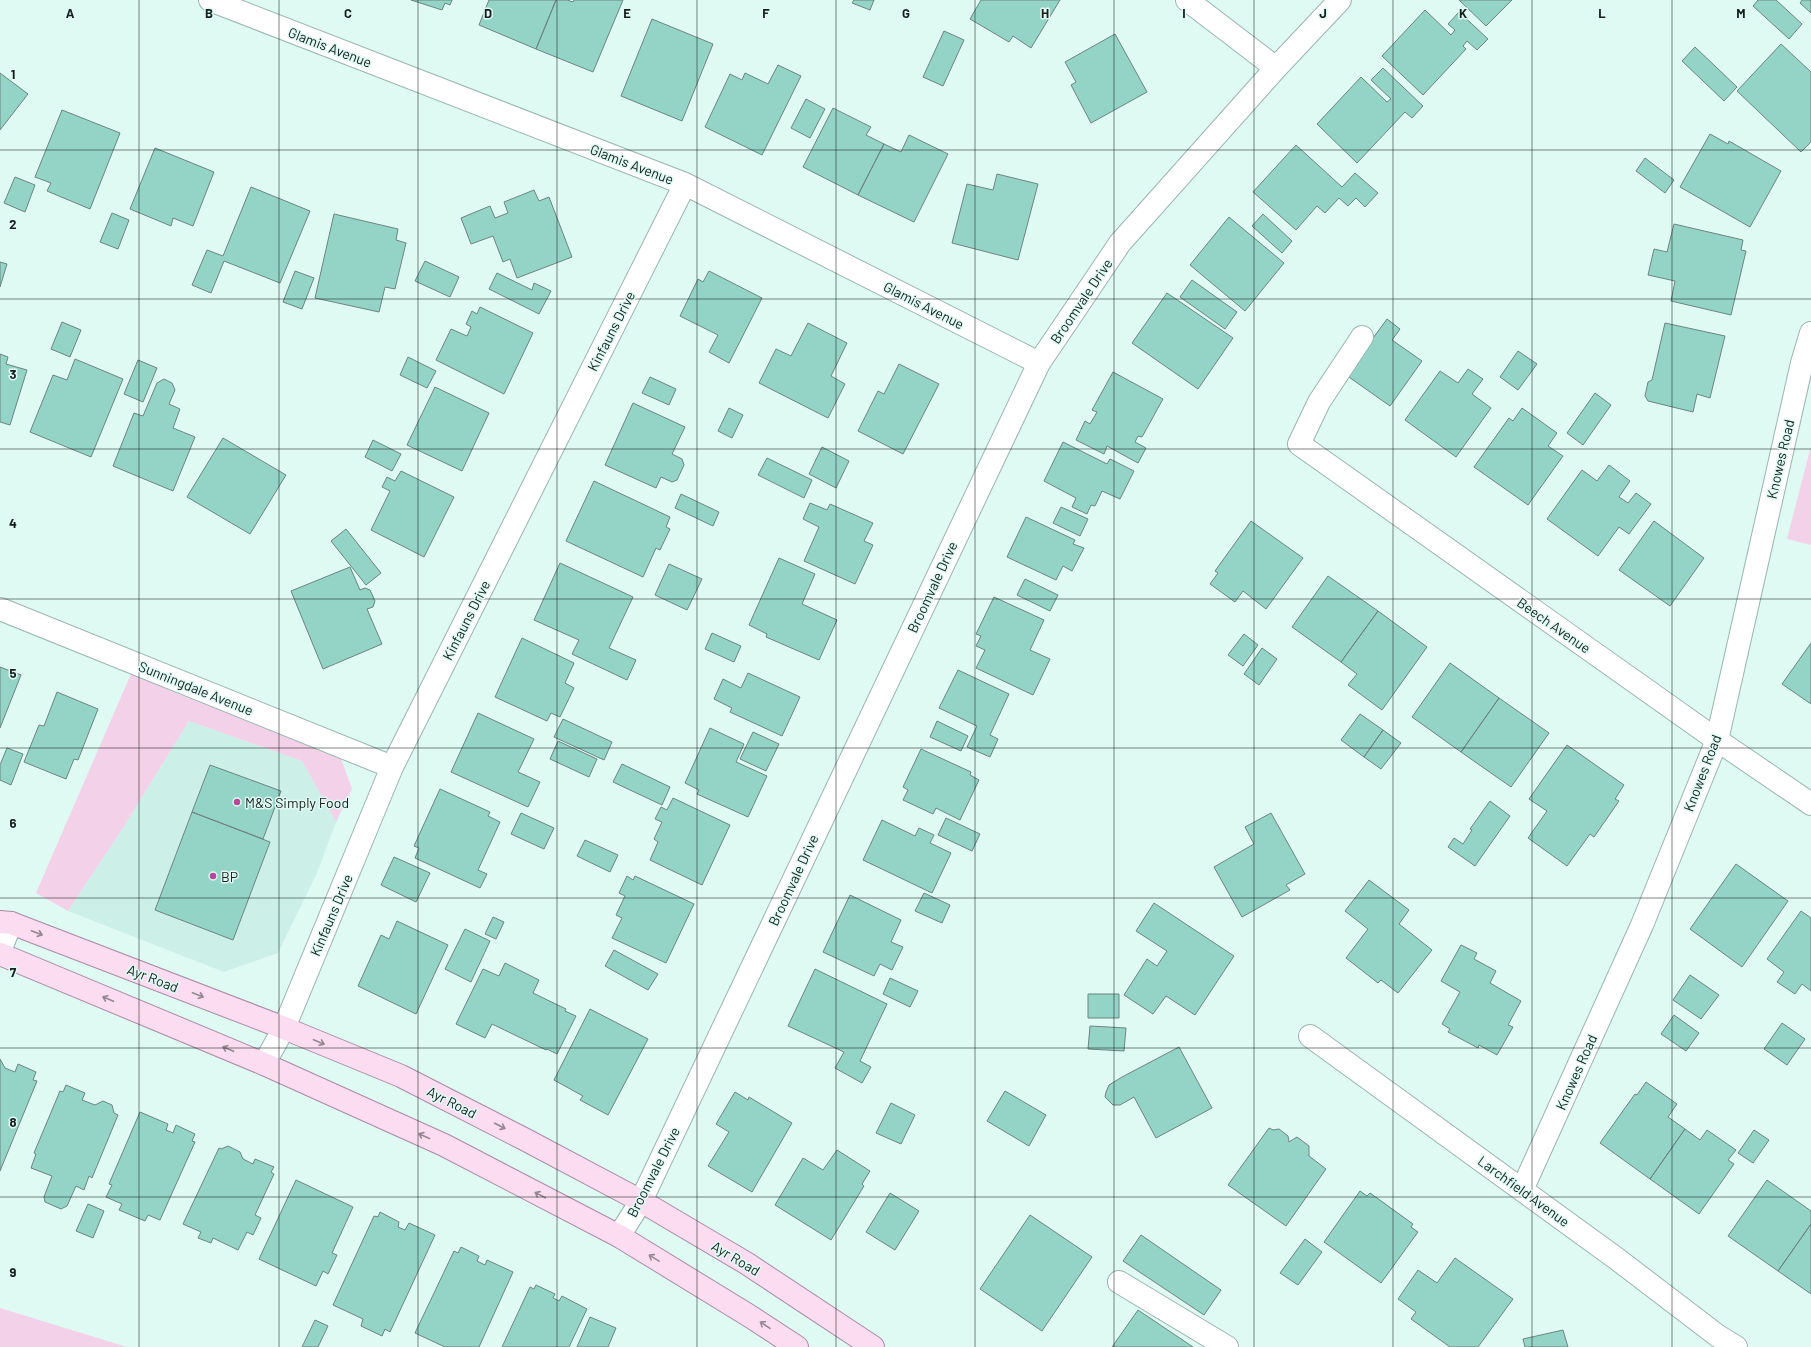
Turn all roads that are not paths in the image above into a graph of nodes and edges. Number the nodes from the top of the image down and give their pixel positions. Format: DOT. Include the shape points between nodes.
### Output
graph roads {
  1 [pos="210,0"];
  2 [pos="1187,0"];
  3 [pos="1340,0"];
  4 [pos="1276,68"];
  5 [pos="684,184"];
  6 [pos="1811,333"];
  7 [pos="1362,337"];
  8 [pos="1038,363"];
  9 [pos="0,609"];
  10 [pos="1717,740"];
  11 [pos="392,767"];
  12 [pos="1811,804"];
  13 [pos="6,922"];
  14 [pos="0,953"];
  15 [pos="284,1028"];
  16 [pos="1310,1036"];
  17 [pos="264,1064"];
  18 [pos="1522,1190"];
  19 [pos="641,1201"];
  20 [pos="619,1236"];
  21 [pos="1119,1282"];
  22 [pos="1721,1343"];
  23 [pos="797,1347"];
  24 [pos="874,1347"];
  25 [pos="1226,1347"];
  1 -- 5 [label="street, Glamis Avenue"];
  2 -- 4 [label="street"];
  3 -- 4 [label="street, Broomvale Drive"];
  4 -- 8 [label="street, Broomvale Drive" via="1120,243"];
  5 -- 8 [label="street, Glamis Avenue"];
  5 -- 11 [label="street, Kinfauns Drive"];
  6 -- 10 [label="street, Knowes Road" via="1800,370"];
  7 -- 10 [label="street, Beech Avenue" via="1319,402 1299,444"];
  8 -- 19 [label="street, Broomvale Drive"];
  9 -- 11 [label="street, Sunningdale Avenue"];
  10 -- 12 [label="street, Beech Avenue"];
  10 -- 18 [label="street, Knowes Road" via="1642,925"];
  11 -- 15 [label="street, Kinfauns Drive"];
  13 -- 14 [label="street"];
  13 -- 15 [label="main road, Ayr Road, one-way"];
  17 -- 14 [label="main road, one-way"];
  15 -- 17 [label="street, Kinfauns Drive"];
  15 -- 19 [label="main road, Ayr Road, one-way" via="401,1076"];
  16 -- 18 [label="street, Larchfield Avenue"];
  20 -- 17 [label="main road, one-way" via="444,1145"];
  18 -- 22 [label="street, Larchfield Avenue" via="1617,1259"];
  19 -- 20 [label="street, Broomvale Drive"];
  19 -- 24 [label="main road, Ayr Road" via="746,1263"];
  23 -- 20 [label="main road, one-way" via="748,1314"];
  21 -- 25 [label="street"];
}
